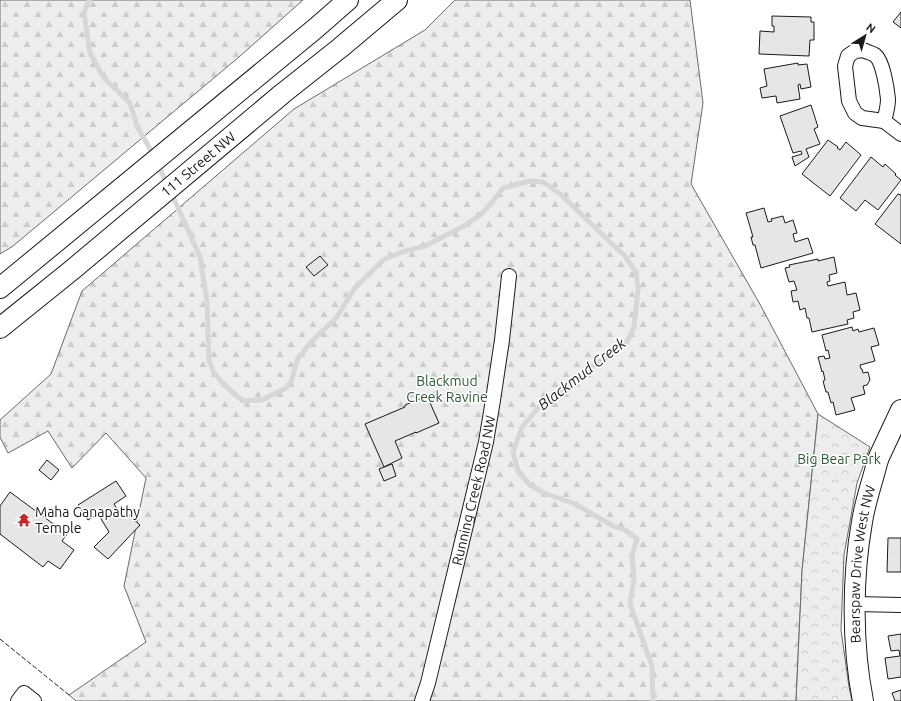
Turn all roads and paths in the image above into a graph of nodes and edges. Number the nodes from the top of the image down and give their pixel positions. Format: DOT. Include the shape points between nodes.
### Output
graph roads {
  1 [pos="348,0"];
  2 [pos="397,0"];
  3 [pos="884,121"];
  4 [pos="901,134"];
  5 [pos="509,276"];
  6 [pos="0,288"];
  7 [pos="0,328"];
  8 [pos="901,410"];
  9 [pos="855,604"];
  10 [pos="901,605"];
  11 [pos="18,701"];
  12 [pos="34,701"];
  13 [pos="422,701"];
  14 [pos="863,701"];
  1 -- 6 [label="main road, 111 Street NW"];
  2 -- 7 [label="main road, 111 Street NW"];
  3 -- 3 [label="street" via="862,118 855,113 849,100 844,66 848,56 855,51 864,50 875,54 880,60 888,100"];
  3 -- 4 [label="street"];
  5 -- 13 [label="street, Running Creek Road NW" via="486,442"];
  8 -- 9 [label="main road, Bearspaw Drive West NW" via="879,457 865,508 858,546"];
  9 -- 10 [label="street"];
  9 -- 14 [label="main road, Bearspaw Drive West NW" via="856,654"];
  11 -- 12 [label="street" via="24,693"];
}
